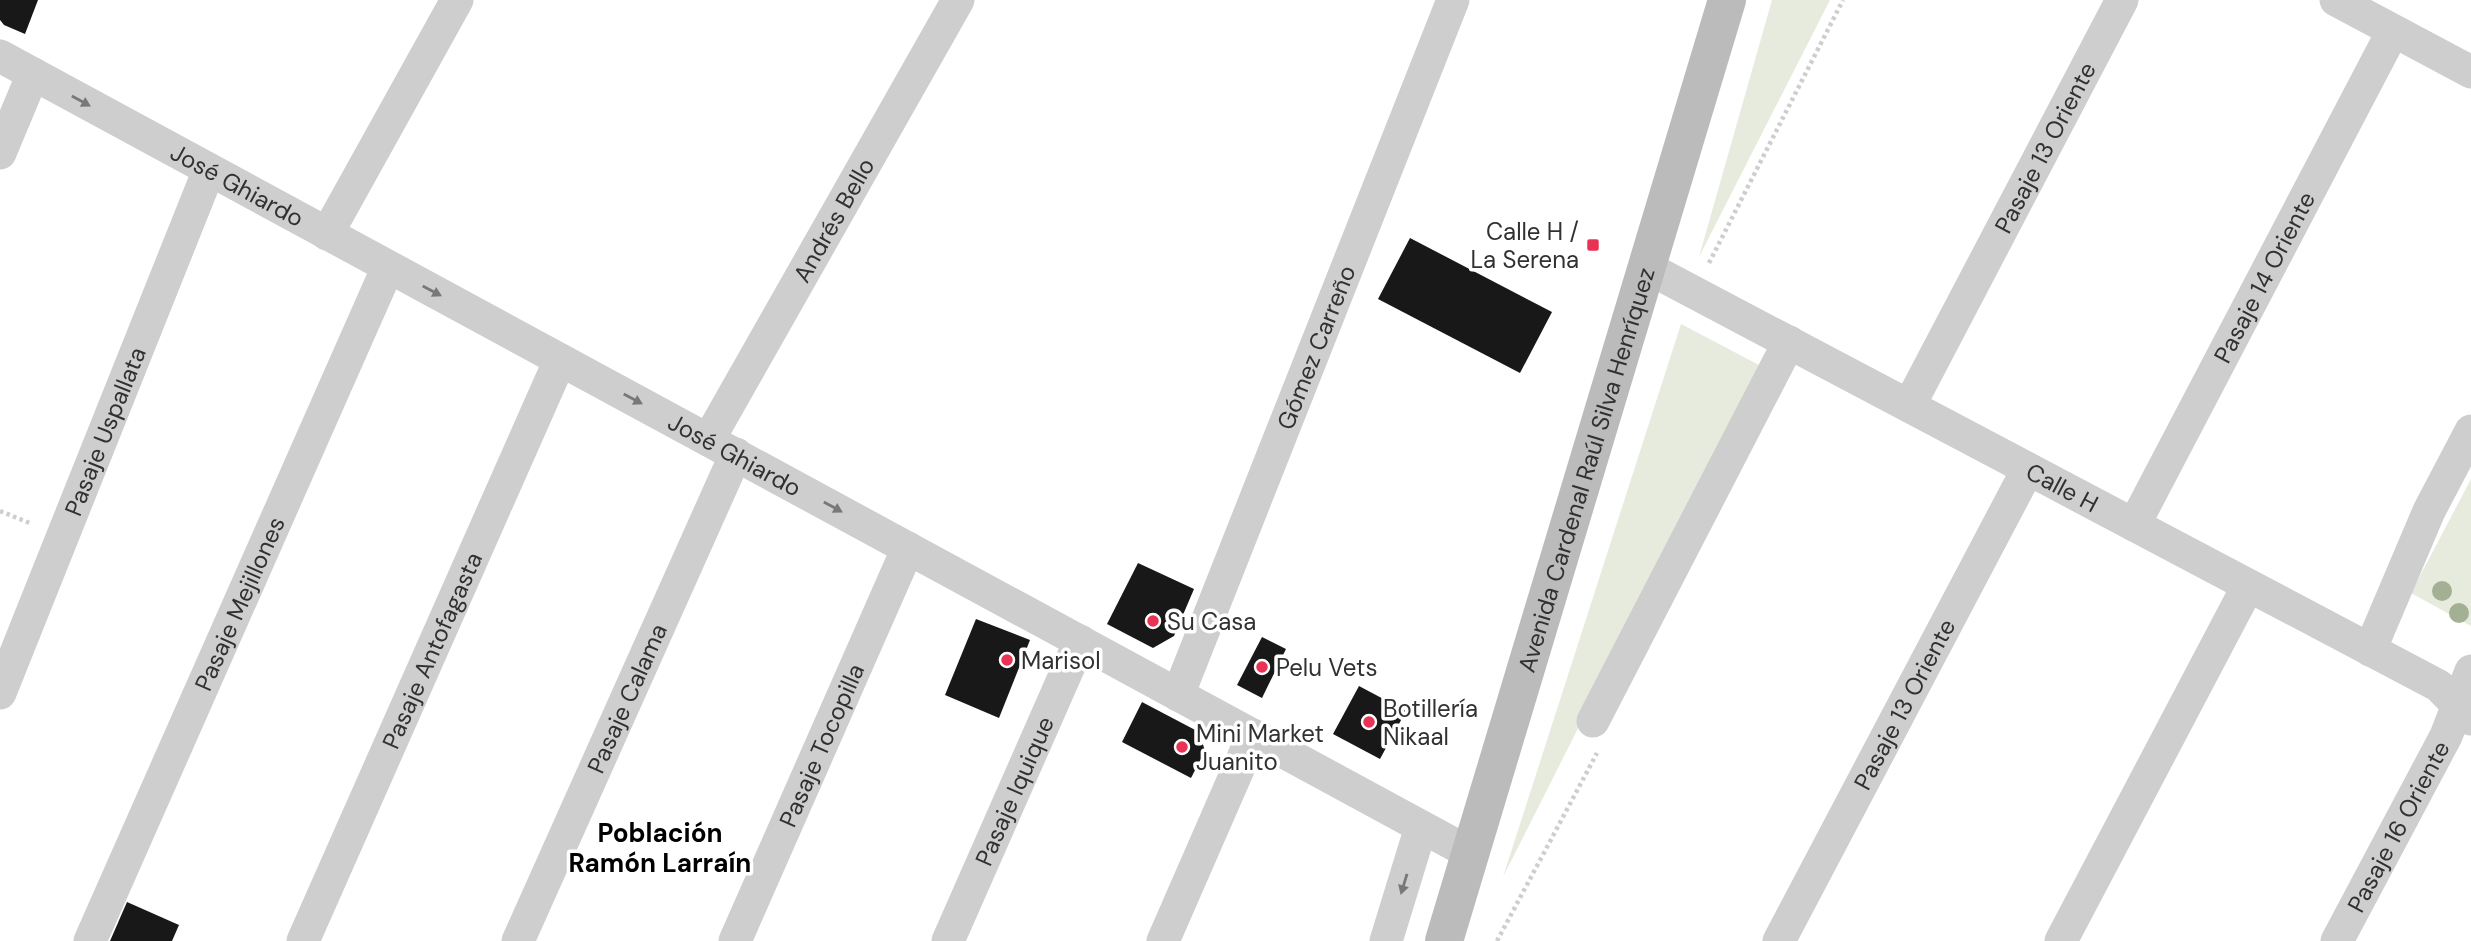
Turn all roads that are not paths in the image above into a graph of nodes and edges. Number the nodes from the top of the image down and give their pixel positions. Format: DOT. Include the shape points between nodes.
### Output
graph roads {
  1 [pos="457,0"];
  2 [pos="958,0"];
  3 [pos="1454,0"];
  4 [pos="2122,0"];
  5 [pos="2336,0"];
  6 [pos="1720,3"];
  7 [pos="2393,31"];
  8 [pos="0,56"];
  9 [pos="2471,72"];
  10 [pos="33,74"];
  11 [pos="0,153"];
  12 [pos="209,170"];
  13 [pos="327,234"];
  14 [pos="388,267"];
  15 [pos="1646,267"];
  16 [pos="1789,342"];
  17 [pos="560,360"];
  18 [pos="1909,405"];
  19 [pos="2471,431"];
  20 [pos="722,447"];
  21 [pos="2028,469"];
  22 [pos="2134,525"];
  23 [pos="908,548"];
  24 [pos="2248,586"];
  25 [pos="1080,641"];
  26 [pos="2370,650"];
  27 [pos="2471,671"];
  28 [pos="0,693"];
  29 [pos="1178,695"];
  30 [pos="2464,712"];
  31 [pos="1593,721"];
  32 [pos="1253,735"];
  33 [pos="1421,827"];
  34 [pos="1470,853"];
  35 [pos="1450,939"];
  36 [pos="90,941"];
  37 [pos="303,941"];
  38 [pos="518,941"];
  39 [pos="735,941"];
  40 [pos="948,941"];
  41 [pos="1163,941"];
  42 [pos="1386,941"];
  43 [pos="1779,941"];
  44 [pos="2061,941"];
  45 [pos="2337,941"];
  1 -- 13 [label="street"];
  2 -- 20 [label="street, Andrés Bello"];
  3 -- 29 [label="street, Gómez Carreño"];
  4 -- 18 [label="street, Pasaje 13 Oriente"];
  5 -- 7 [label="street"];
  6 -- 15 [label="main road, Avenida Cardenal Raúl Silva Henríquez"];
  7 -- 9 [label="street"];
  7 -- 22 [label="street, Pasaje 14 Oriente"];
  8 -- 10 [label="street, José Ghiardo"];
  10 -- 11 [label="street"];
  10 -- 12 [label="street, José Ghiardo, one-way"];
  12 -- 13 [label="street, José Ghiardo"];
  12 -- 28 [label="street, Pasaje Uspallata"];
  13 -- 14 [label="street, José Ghiardo"];
  14 -- 17 [label="street, José Ghiardo, one-way"];
  14 -- 36 [label="street, Pasaje Mejillones"];
  15 -- 16 [label="street, Calle H"];
  15 -- 34 [label="main road, Avenida Cardenal Raúl Silva Henríquez"];
  16 -- 18 [label="street, Calle H"];
  16 -- 31 [label="street"];
  17 -- 20 [label="street, José Ghiardo, one-way"];
  17 -- 37 [label="street, Pasaje Antofagasta"];
  18 -- 21 [label="street, Calle H"];
  19 -- 26 [label="street" via="2429,511"];
  20 -- 23 [label="street, José Ghiardo, one-way"];
  20 -- 38 [label="street, Pasaje Calama"];
  21 -- 22 [label="street, Calle H"];
  21 -- 43 [label="street, Pasaje 13 Oriente"];
  22 -- 24 [label="street, Calle H"];
  23 -- 25 [label="street, José Ghiardo"];
  23 -- 39 [label="street, Pasaje Tocopilla"];
  24 -- 26 [label="street, Calle H"];
  24 -- 44 [label="street"];
  25 -- 29 [label="street, José Ghiardo"];
  25 -- 40 [label="street, Pasaje Iquique"];
  26 -- 30 [label="street, Calle H" via="2439,687"];
  27 -- 30 [label="street, Pasaje 16 Oriente"];
  29 -- 32 [label="street, José Ghiardo"];
  30 -- 45 [label="street, Pasaje 16 Oriente" via="2446,736"];
  32 -- 33 [label="street, José Ghiardo"];
  32 -- 41 [label="street"];
  33 -- 34 [label="street, José Ghiardo"];
  33 -- 42 [label="street, one-way"];
  34 -- 35 [label="main road, Avenida Cardenal Raúl Silva Henríquez"];
}
